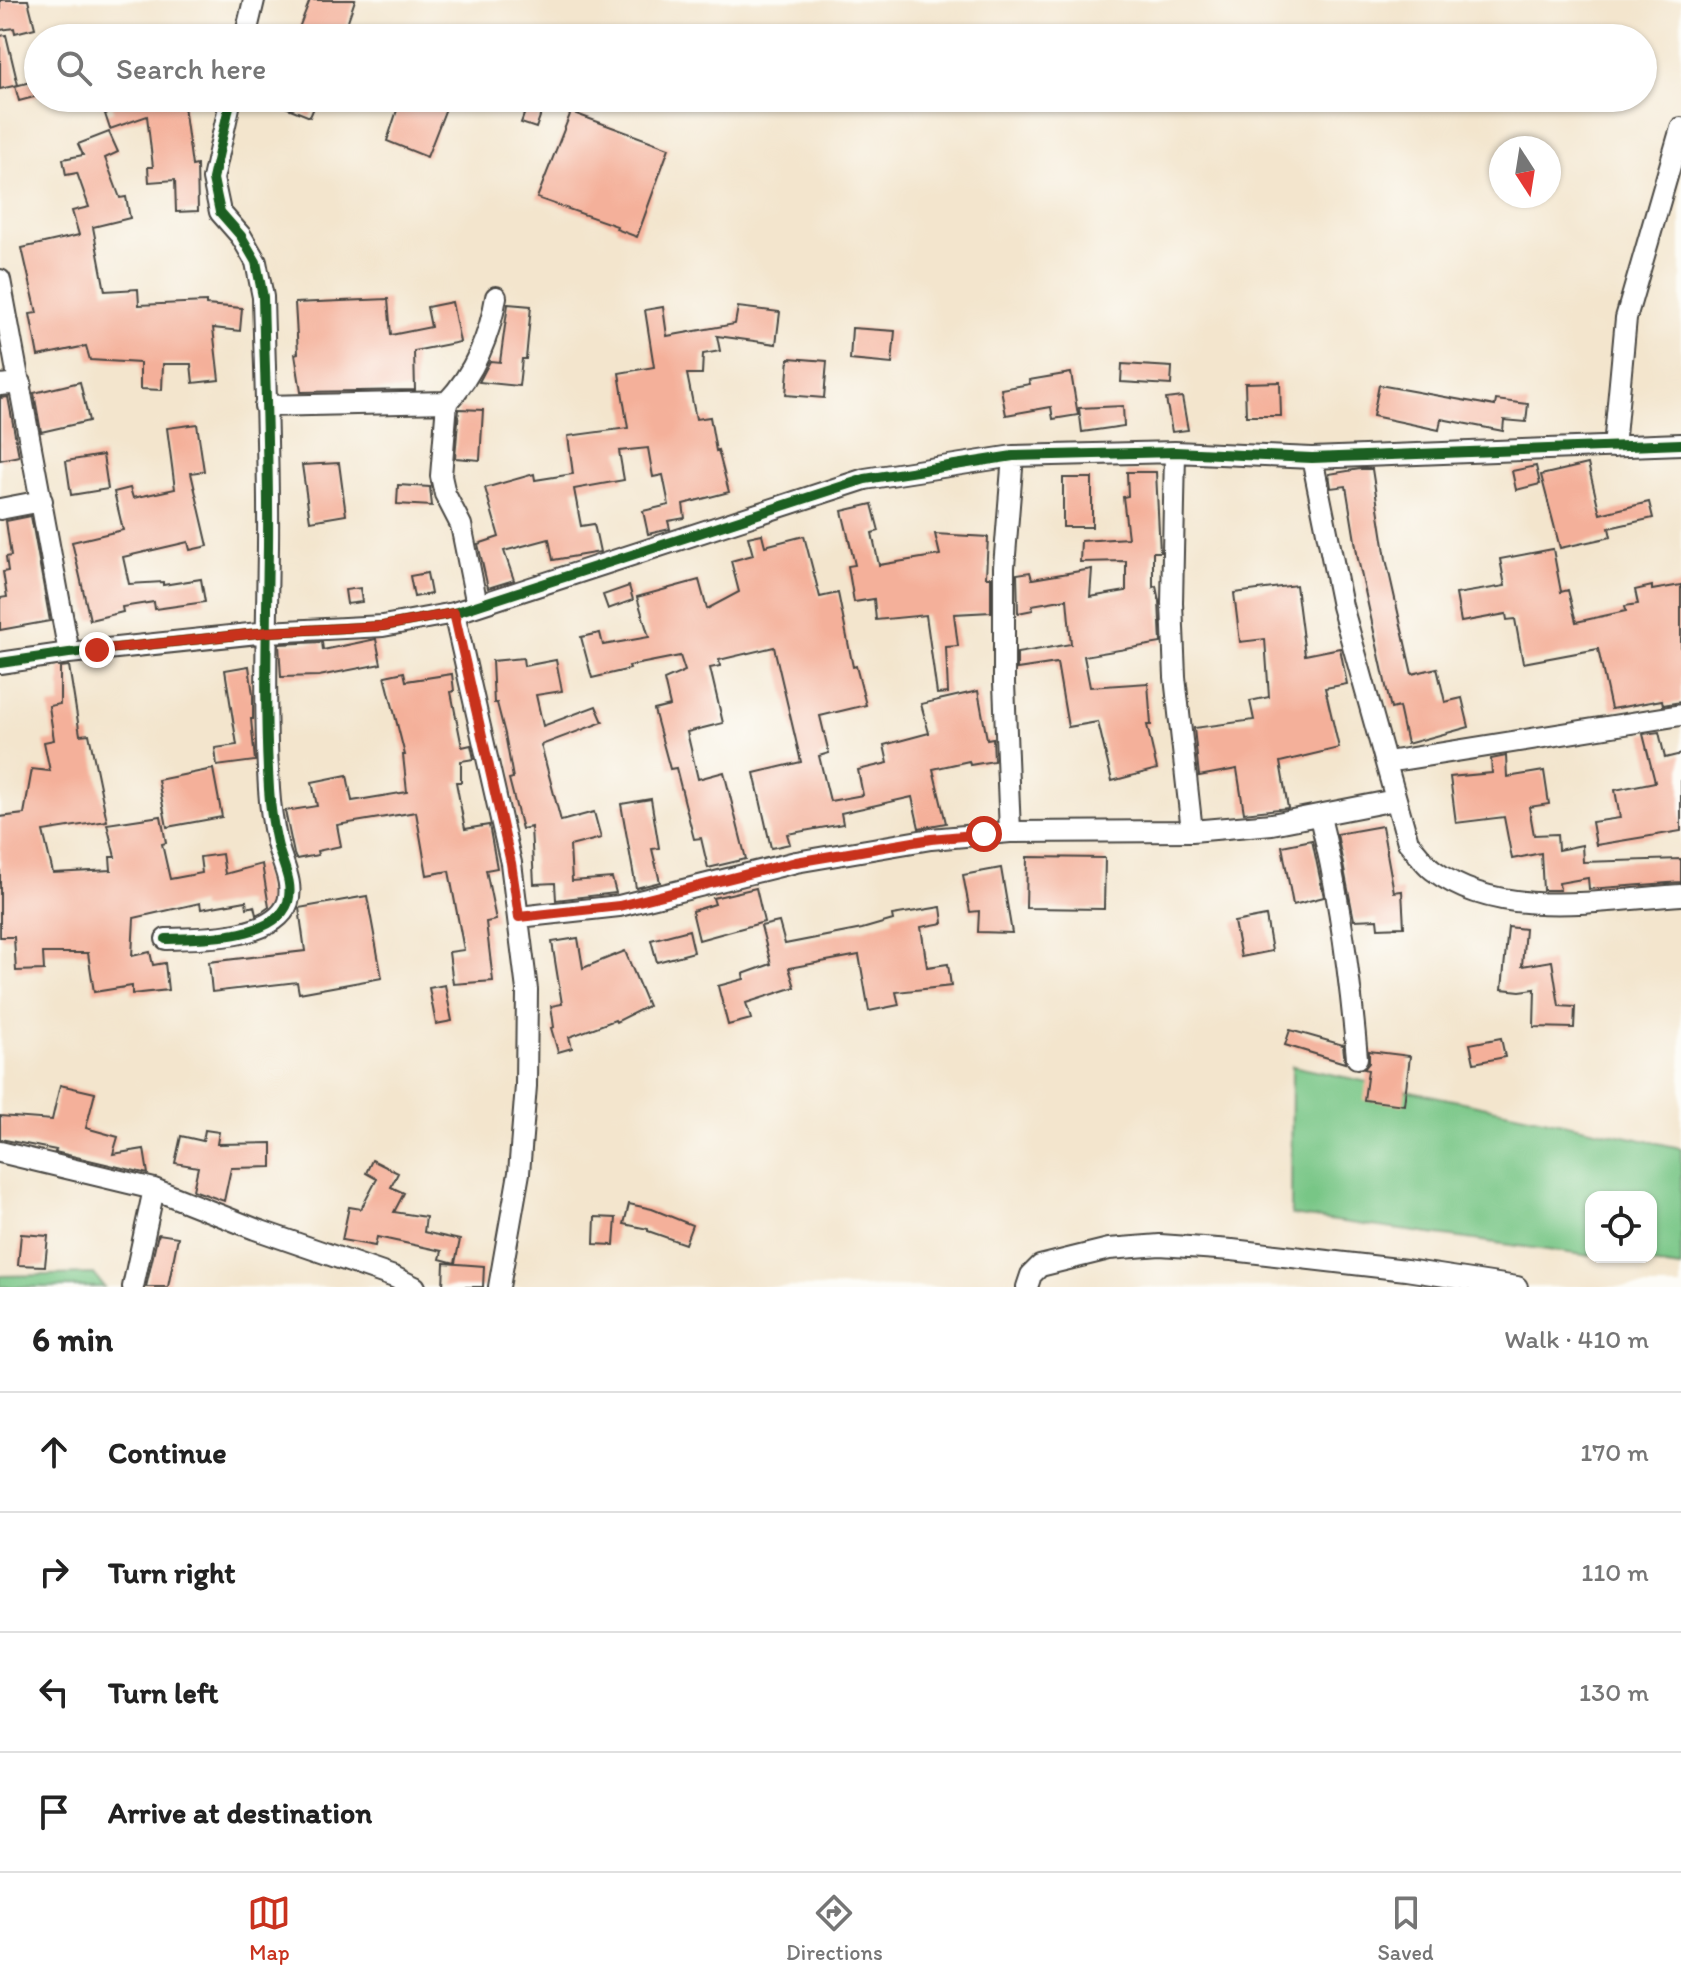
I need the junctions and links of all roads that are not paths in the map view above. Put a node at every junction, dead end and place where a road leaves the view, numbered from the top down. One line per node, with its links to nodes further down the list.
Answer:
1 (254, 0): 2 (street)
2 (248, 24)
3 (228, 112): 9 (street)
4 (1681, 128): 11 (street)
5 (0, 280): 7 (street)
6 (496, 297): 8 (street)
7 (10, 384): 15 (street)
8 (447, 402): 9 (street); 17 (street)
9 (265, 406): 19 (street)
10 (1681, 444): 11 (street)
11 (1614, 447): 14 (street)
12 (1175, 452): 13 (street); 14 (street); 26 (street)
13 (1013, 456): 17 (street); 27 (street)
14 (1312, 458): 23 (street)
15 (42, 501): 16 (street); 20 (street)
16 (0, 509)
17 (477, 605): 18 (street)
18 (454, 613): 19 (street); 29 (street)
19 (268, 632): 20 (street); 30 (street)
20 (69, 653): 21 (street)
21 (0, 663)
22 (1681, 715): 23 (street)
23 (1387, 762): 24 (street)
24 (1395, 800): 25 (street); 28 (street)
25 (1320, 817): 26 (street); 31 (street)
26 (1192, 831): 27 (street)
27 (1010, 832): 29 (street)
28 (1681, 895)
29 (519, 917): 36 (street)
30 (166, 939)
31 (1357, 1058)
32 (0, 1152): 33 (street)
33 (154, 1189): 34 (street); 35 (street)
34 (133, 1287)
35 (415, 1287)
36 (499, 1287)
37 (1027, 1287): 38 (street)
38 (1517, 1287)

